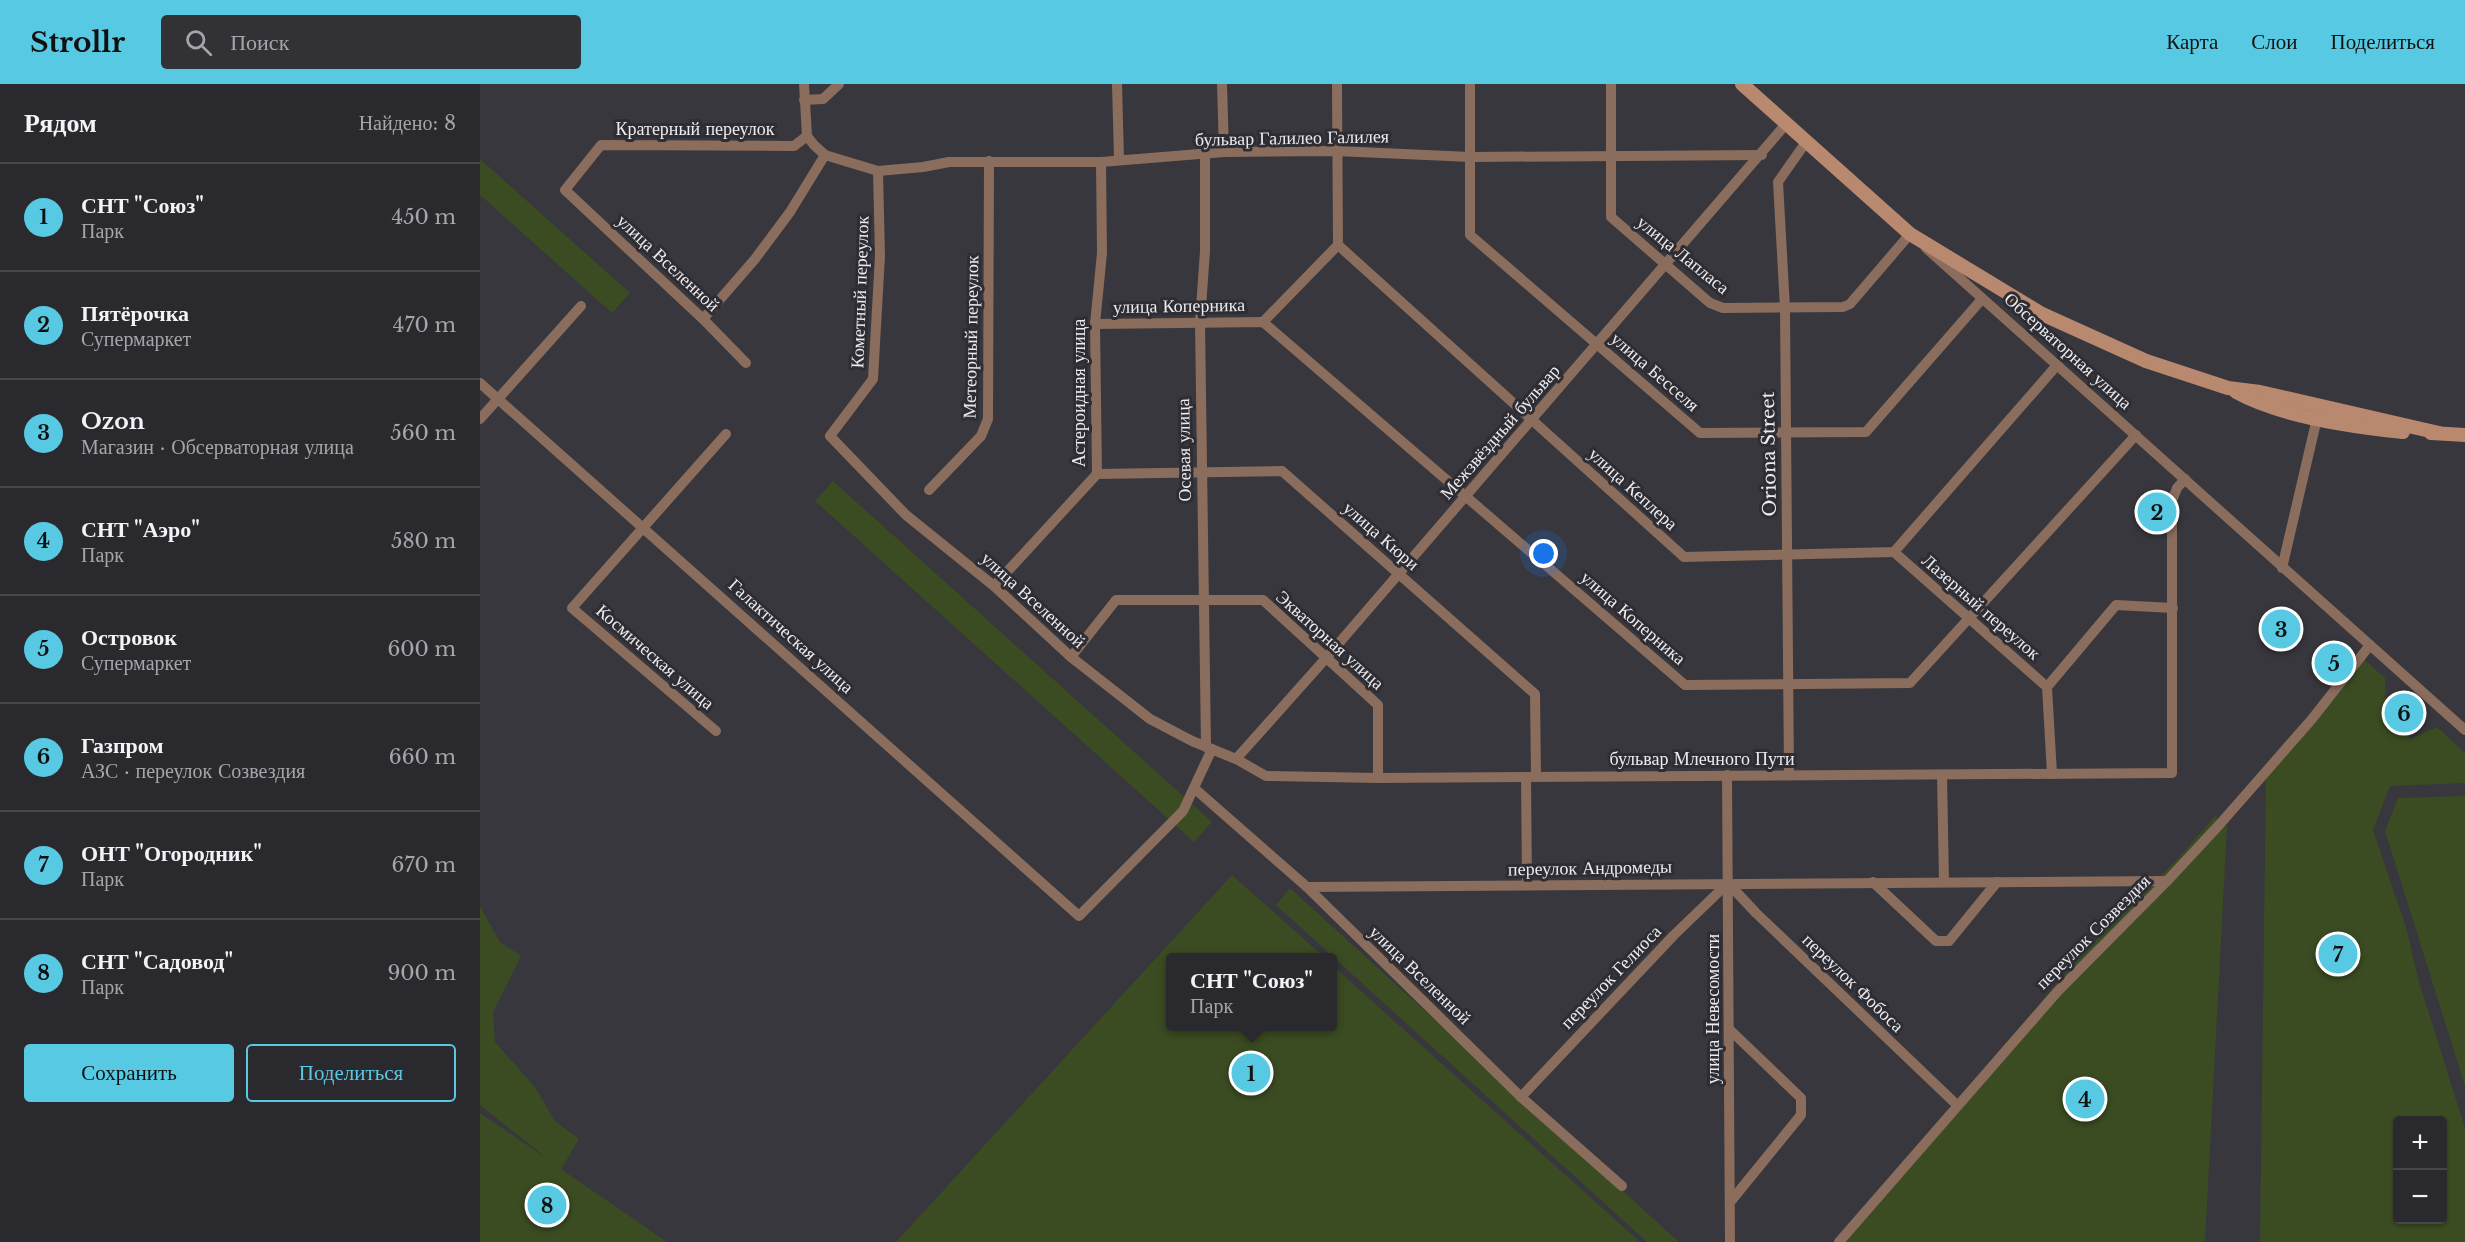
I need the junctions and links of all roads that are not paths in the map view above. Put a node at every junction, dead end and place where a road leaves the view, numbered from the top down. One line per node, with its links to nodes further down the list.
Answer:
1 (804, 84): 9 (street)
2 (839, 84): 9 (street)
3 (1117, 84): 20 (street)
4 (1222, 84): 14 (street)
5 (1337, 84): 13 (street)
6 (1470, 84): 19 (street, улица Бесселя)
7 (1611, 84): 16 (street, улица Лапласа)
8 (1742, 84): 10 (main road, Обсерваторная улица)
9 (804, 100): 11 (street)
10 (1786, 124): 12 (main road, Обсерваторная улица); 18 (street, Межзвёздный бульвар)
11 (807, 136): 17 (street); 24 (street, Кратерный переулок)
12 (1806, 142): 25 (main road, Обсерваторная улица); 30 (street, Oriona Street)
13 (1336, 151): 14 (street, бульвар Галилео Галилея); 19 (street, бульвар Галилео Галилея); 26 (street)
14 (1224, 152): 15 (street, бульвар Галилео Галилея)
15 (1205, 154): 20 (street, бульвар Галилео Галилея); 32 (street, Осевая улица)
16 (1611, 154): 18 (street, бульвар Галилео Галилея); 19 (street, бульвар Галилео Галилея); 27 (street, улица Лапласа)
17 (825, 155): 23 (street, бульвар Галилео Галилея); 31 (street)
18 (1762, 155): 27 (street, Межзвёздный бульвар)
19 (1471, 157): 35 (street, улица Бесселя)
20 (1119, 159): 22 (street, бульвар Галилео Галилея)
21 (989, 161): 22 (street, бульвар Галилео Галилея); 23 (street, бульвар Галилео Галилея); 51 (street, Метеорный переулок)
22 (1101, 162): 34 (street, Астероидная улица)
23 (878, 171): 47 (street, Кометный переулок)
24 (565, 190): 31 (street, улица Вселенной)
25 (1910, 234): 28 (street, Обсерваторная улица); 30 (street, улица Лапласа); 40 (main road)
26 (1338, 245): 33 (street); 42 (street, улица Кеплера)
27 (1666, 266): 30 (street, улица Лапласа); 35 (street, Межзвёздный бульвар)
28 (1982, 299): 37 (street, Обсерваторная улица); 43 (street, улица Бесселя)
29 (581, 306): 39 (street)
30 (1785, 309): 43 (street, Oriona Street)
31 (703, 319): 36 (street, улица Вселенной)
32 (1200, 322): 33 (street, улица Коперника); 34 (street, улица Коперника); 48 (street, Осевая улица)
33 (1263, 322): 52 (street, улица Коперника)
34 (1095, 324): 49 (street, Астероидная улица)
35 (1598, 344): 42 (street, Межзвёздный бульвар); 43 (street, улица Бесселя)
36 (746, 363)
37 (2058, 364): 45 (street, Обсерваторная улица); 54 (street)
38 (480, 382): 39 (street, Галактическая улица)
39 (498, 399): 41 (street); 53 (street, Галактическая улица)
40 (2318, 412): 46 (main road); 56 (street)
41 (480, 419)
42 (1532, 420): 52 (street, Межзвёздный бульвар); 55 (street, улица Кеплера)
43 (1785, 432): 55 (street, Oriona Street)
44 (726, 435): 53 (street)
45 (2136, 435): 50 (street, Обсерваторная улица); 61 (street, улица Коперника)
46 (2465, 435)
47 (830, 436): 58 (street, улица Вселенной)
48 (1201, 472): 49 (street, улица Кюри); 57 (street, улица Кюри); 59 (street, Осевая улица)
49 (1097, 474): 58 (street, Астероидная улица)
50 (2185, 479): 56 (street, Обсерваторная улица); 60 (street)
51 (929, 490)
52 (1466, 496): 57 (street, Межзвёздный бульвар); 65 (street, улица Коперника)
53 (644, 527): 68 (street, Космическая улица); 77 (street, Галактическая улица)
54 (1894, 552): 55 (street, улица Кеплера); 61 (street, Лазерный переулок)
55 (1787, 554): 65 (street, Oriona Street)
56 (2282, 568): 62 (street, Обсерваторная улица)
57 (1399, 573): 64 (street, Межзвёздный бульвар); 75 (street, улица Кюри)
58 (994, 586): 63 (street, улица Вселенной)
59 (1203, 600): 63 (street, Экваторная улица); 64 (street, Экваторная улица); 69 (street, Осевая улица)
60 (2173, 608): 66 (street); 71 (street, бульвар Млечного Пути)
61 (1969, 618): 65 (street, улица Коперника); 66 (street, Лазерный переулок)
62 (2370, 645): 67 (street, Обсерваторная улица); 78 (street, переулок Созвездия)
63 (1071, 657): 69 (street, улица Вселенной)
64 (1327, 657): 70 (street, Межзвёздный бульвар); 76 (street, Экваторная улица)
65 (1788, 684): 73 (street, Oriona Street)
66 (2047, 687): 71 (street)
67 (2465, 730)
68 (716, 731)
69 (1209, 748): 70 (street, улица Вселенной); 77 (street)
70 (1236, 759): 76 (street, бульвар Млечного Пути)
71 (2052, 774): 74 (street, бульвар Млечного Пути)
72 (1727, 775): 73 (street, бульвар Млечного Пути); 75 (street, бульвар Млечного Пути); 82 (street, улица Невесомости)
73 (1789, 775): 74 (street, бульвар Млечного Пути)
74 (1942, 775): 80 (street)
75 (1531, 777): 76 (street, бульвар Млечного Пути); 83 (street, улица Кюри)
76 (1378, 778)
77 (1194, 788): 84 (street, улица Вселенной)
78 (2167, 881): 81 (street, переулок Андромеды); 87 (street, переулок Созвездия)
79 (1873, 882): 80 (street, переулок Андромеды); 81 (street); 82 (street, переулок Андромеды)
80 (1944, 882): 81 (street, переулок Андромеды)
81 (1997, 882)
82 (1728, 883): 83 (street, переулок Андромеды); 85 (street, улица Невесомости); 86 (street, переулок Гелиоса); 87 (street, переулок Фобоса)
83 (1527, 885): 84 (street, переулок Андромеды)
84 (1306, 887): 86 (street, улица Вселенной)
85 (1730, 1029): 89 (street, улица Невесомости); 89 (street)
86 (1521, 1097): 88 (street, улица Вселенной)
87 (1958, 1105): 91 (street, переулок Созвездия)
88 (1622, 1186)
89 (1731, 1201): 90 (street, улица Невесомости)
90 (1730, 1242)
91 (1839, 1242)

